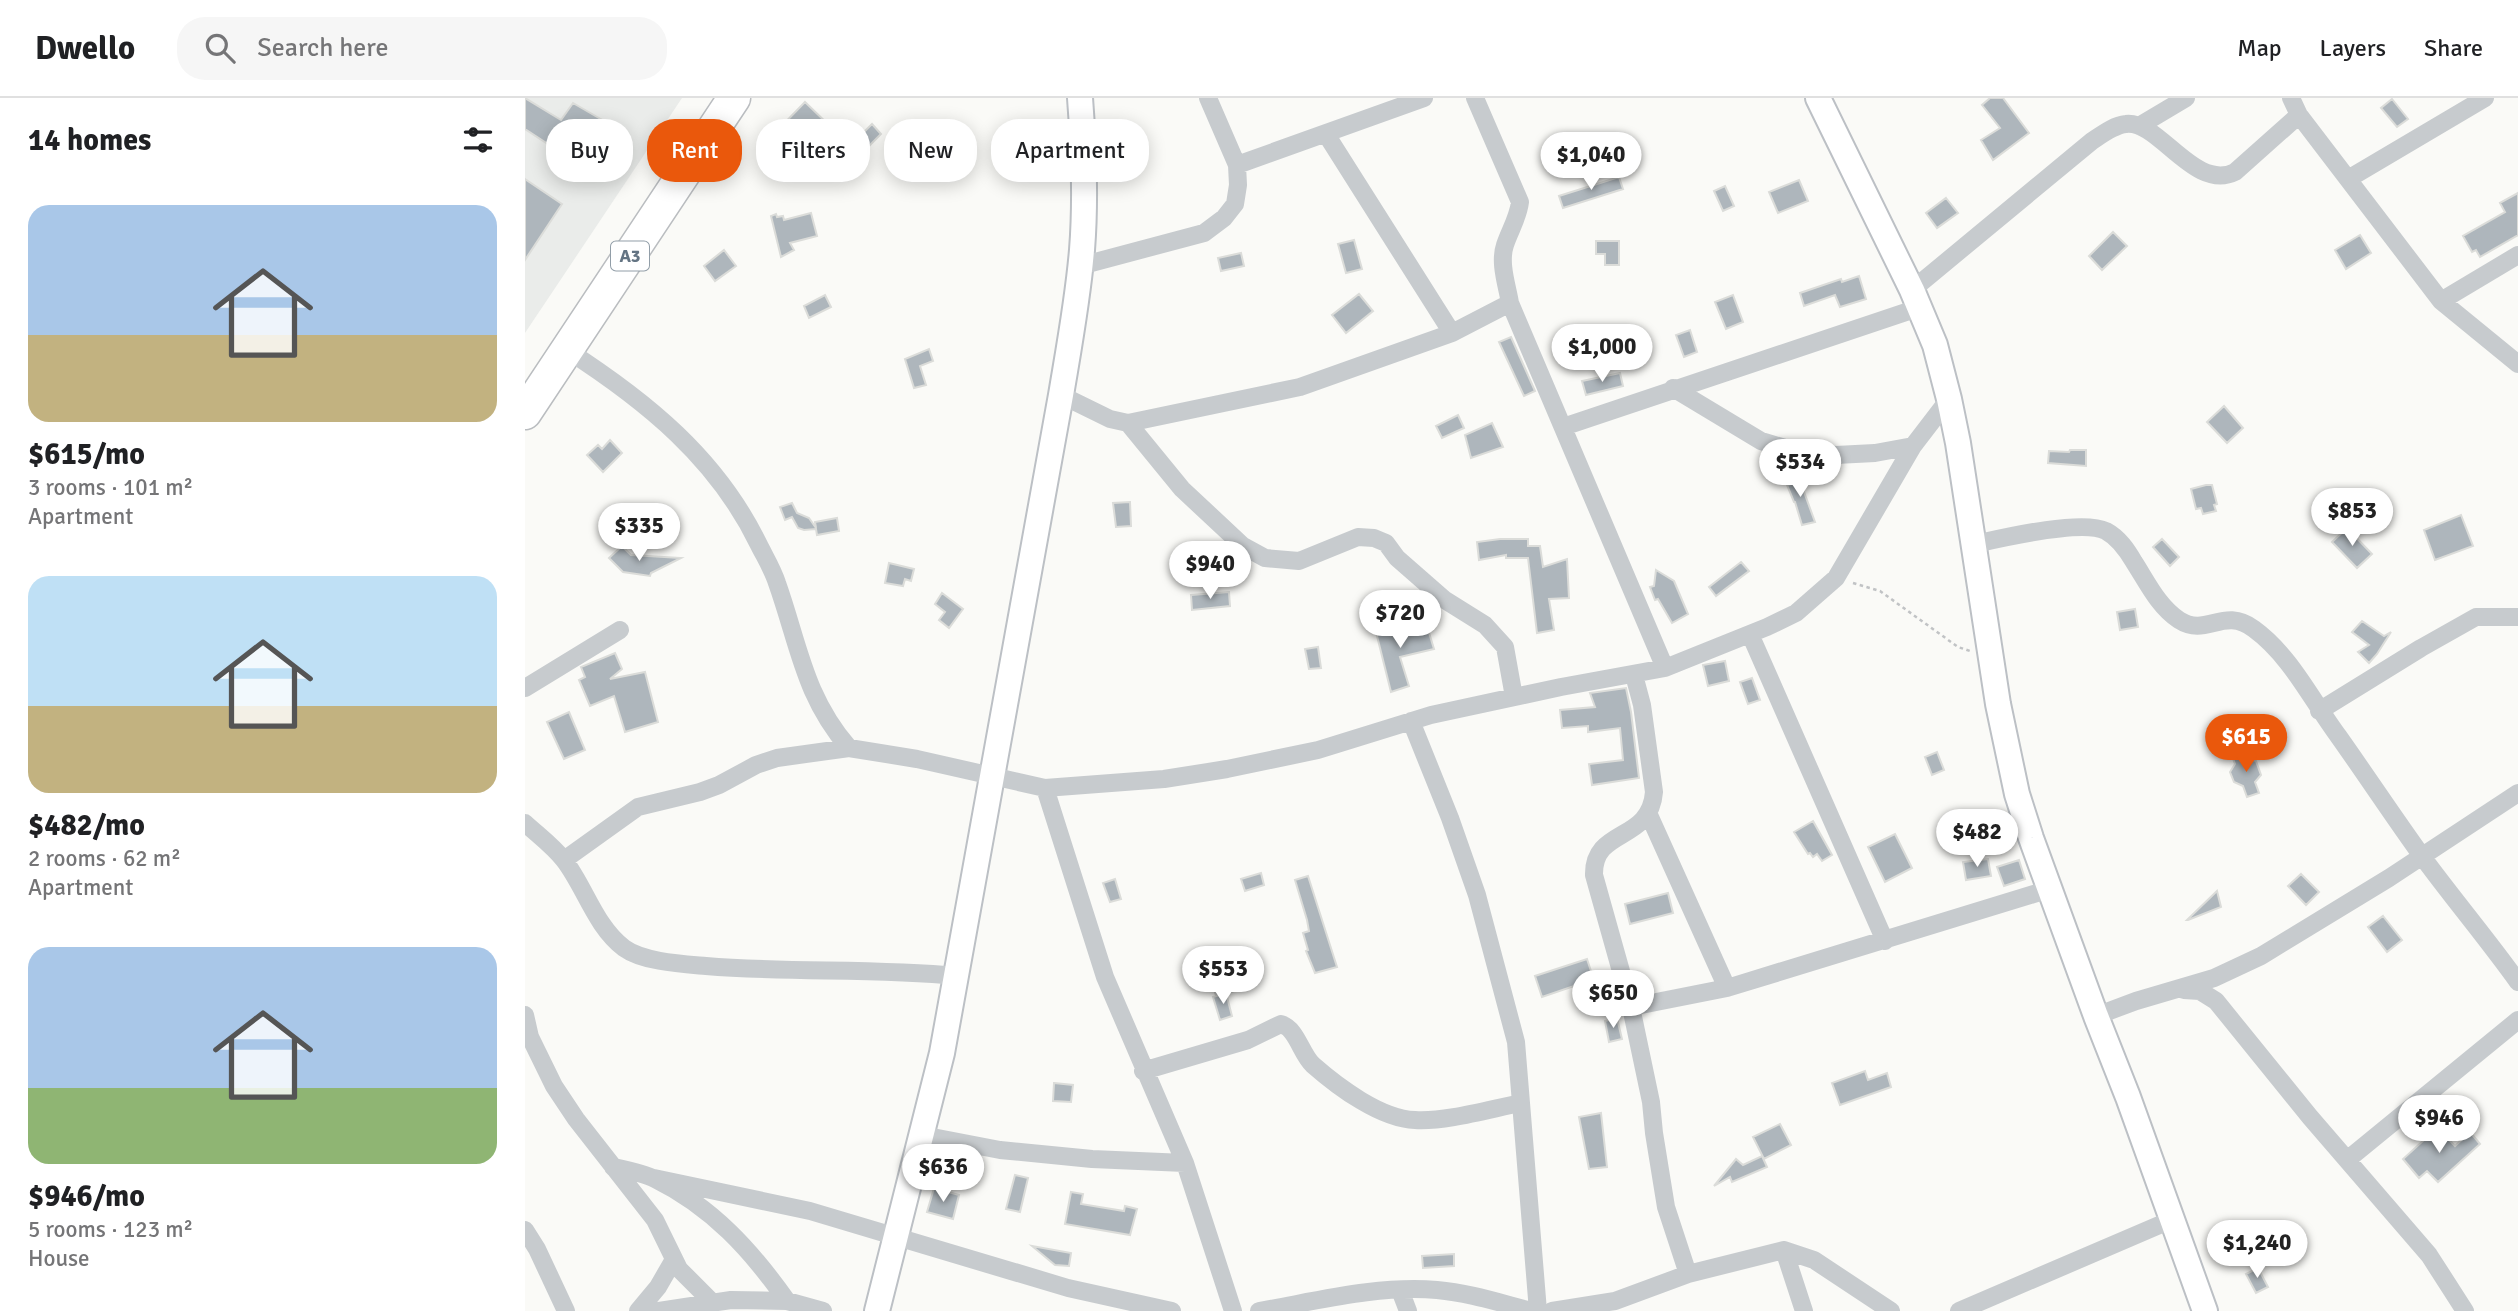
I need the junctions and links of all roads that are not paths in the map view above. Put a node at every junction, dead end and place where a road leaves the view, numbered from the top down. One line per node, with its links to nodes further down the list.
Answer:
1 (734, 98): 21 (highway, A3)
2 (1080, 98): 16 (street)
3 (1207, 98): 13 (street)
4 (1424, 98): 12 (street)
5 (1475, 98): 19 (street)
6 (1818, 98): 17 (street)
7 (2186, 98): 11 (street)
8 (2291, 98): 10 (street)
9 (2485, 98): 14 (street)
10 (2299, 115): 11 (street); 14 (street)
11 (2139, 126): 17 (street)
12 (1326, 134): 13 (street); 20 (street)
13 (1237, 165): 16 (street)
14 (2348, 178): 18 (street)
15 (2518, 255): 18 (street)
16 (1080, 265): 24 (street)
17 (1915, 299): 23 (street); 25 (street)
18 (2441, 301): 22 (street)
19 (1510, 303): 20 (street); 28 (street)
20 (1452, 333): 27 (street)
21 (567, 350): 26 (highway, A3); 40 (street)
22 (2518, 364)
23 (1673, 388): 28 (street); 29 (street)
24 (1061, 395): 27 (street); 41 (street)
25 (1949, 399): 29 (street); 30 (street)
26 (525, 413)
27 (1128, 423): 37 (street)
28 (1563, 427): 34 (street)
29 (1913, 446): 33 (street)
30 (1975, 544): 38 (street); 48 (street)
31 (2518, 617): 38 (street)
32 (620, 630): 36 (street)
33 (1750, 634): 34 (street); 49 (street)
34 (1665, 668): 35 (street)
35 (1634, 675): 37 (street); 44 (street)
36 (525, 688)
37 (1514, 697): 39 (street)
38 (2319, 711): 46 (street)
39 (1411, 721): 42 (street); 59 (street)
40 (849, 748): 41 (street); 47 (street)
41 (992, 776): 42 (street); 50 (street)
42 (1045, 788): 58 (street)
43 (2518, 793): 46 (street)
44 (1649, 815): 52 (street); 54 (street)
45 (525, 823): 47 (street)
46 (2423, 857): 51 (street); 53 (street)
47 (564, 860): 50 (street)
48 (2050, 889): 49 (street); 56 (street)
49 (1885, 941): 52 (street)
50 (957, 976): 60 (street)
51 (2518, 982)
52 (1727, 988): 54 (street)
53 (2181, 989): 56 (street); 61 (street)
54 (1631, 1007): 70 (street)
55 (525, 1015): 63 (street)
56 (2096, 1016): 65 (street)
57 (2518, 1020): 61 (street)
58 (1143, 1071): 59 (street); 62 (street)
59 (1521, 1103): 85 (street)
60 (922, 1135): 62 (street); 67 (street)
61 (2347, 1160): 91 (street)
62 (1185, 1163): 82 (street)
63 (613, 1167): 64 (street); 69 (street)
64 (654, 1178): 67 (street); 73 (street)
65 (2171, 1220): 89 (street); 90 (street)
66 (525, 1230): 76 (street)
67 (895, 1237): 75 (street); 80 (street)
68 (1784, 1250): 70 (street); 87 (street); 88 (street)
69 (673, 1261): 72 (street); 77 (street)
70 (1688, 1274): 74 (street)
71 (1401, 1290): 83 (street); 84 (street); 85 (street)
72 (711, 1301): 73 (street); 78 (street)
73 (787, 1301): 79 (street)
74 (1617, 1306): 86 (street)
75 (1153, 1308): 81 (street)
76 (566, 1311)
77 (638, 1311)
78 (659, 1311)
79 (823, 1311)
80 (877, 1311)
81 (1172, 1311)
82 (1233, 1311)
83 (1259, 1311)
84 (1408, 1311)
85 (1535, 1311)
86 (1552, 1311)
87 (1804, 1311)
88 (1891, 1311)
89 (1959, 1311)
90 (2205, 1311)
91 (2465, 1311)

